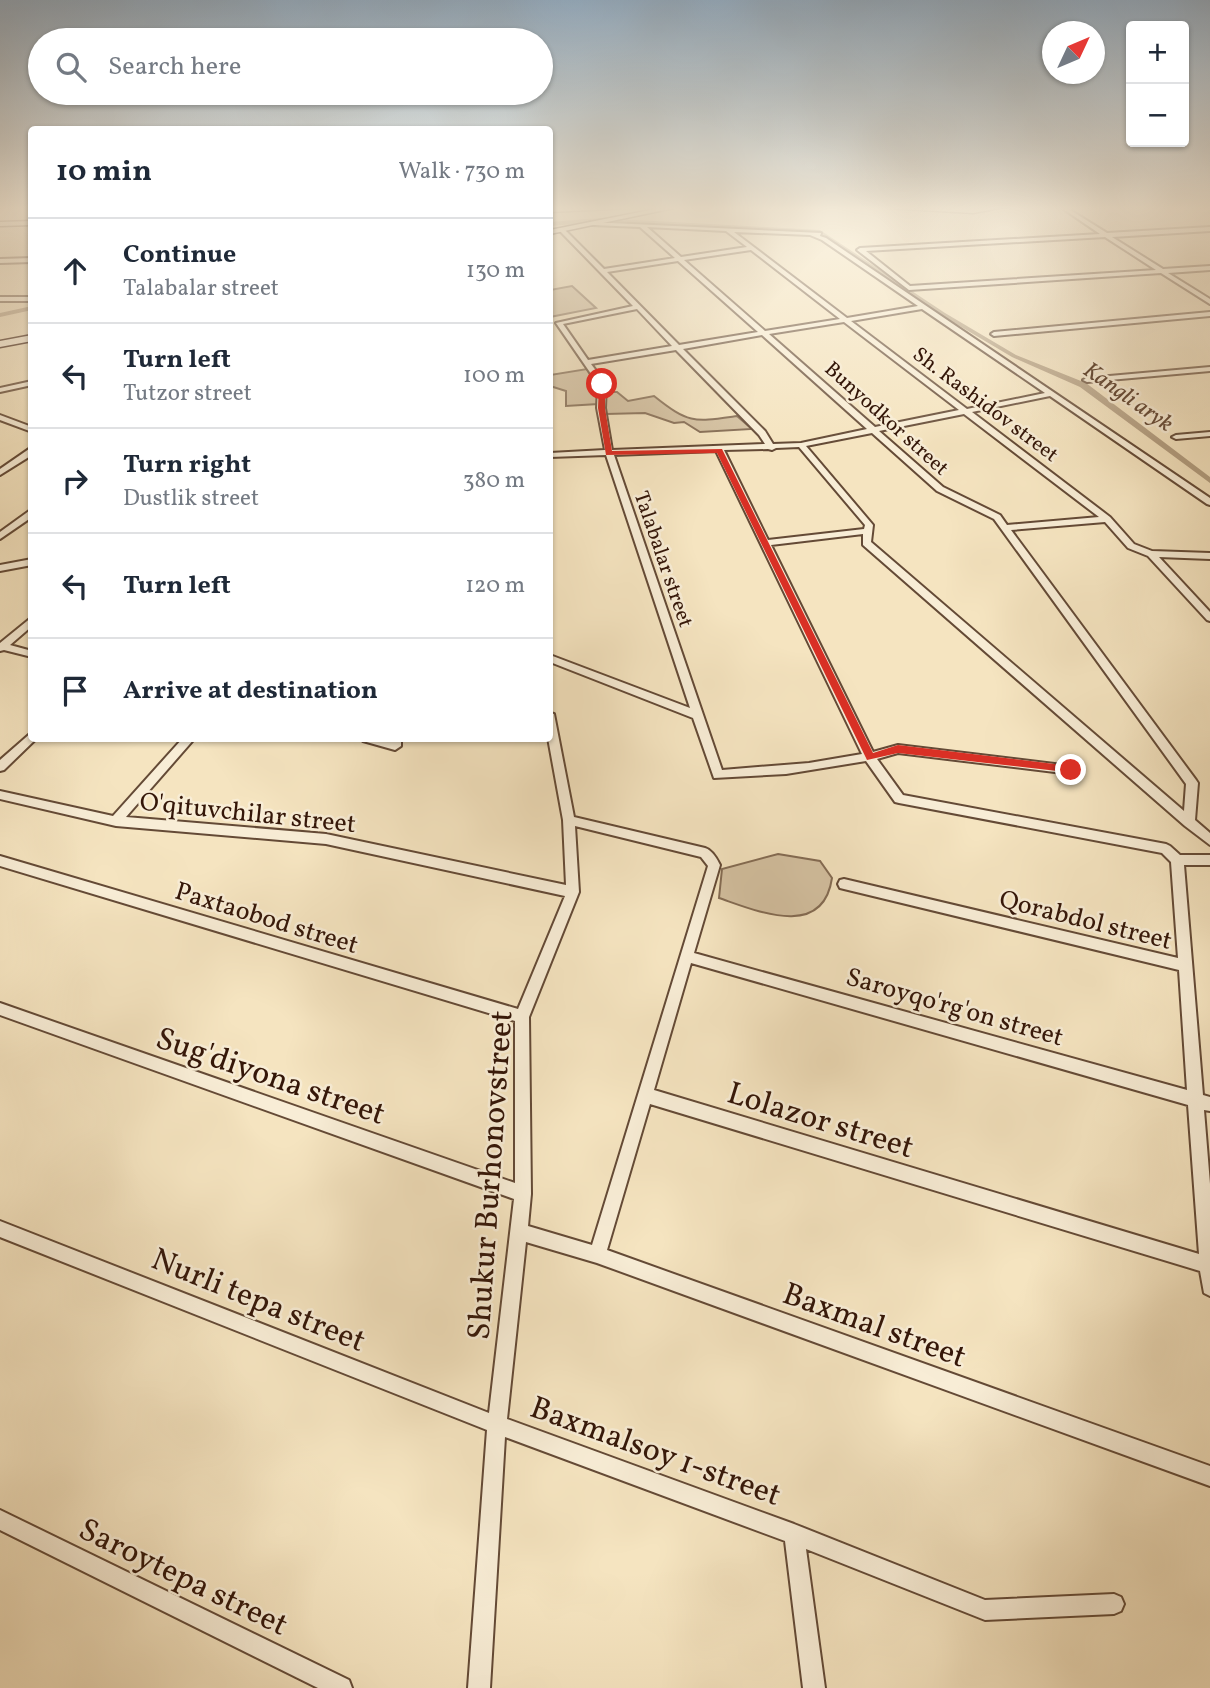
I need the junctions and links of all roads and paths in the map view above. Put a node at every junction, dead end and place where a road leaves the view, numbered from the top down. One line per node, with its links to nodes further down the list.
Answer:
1 (618, 287): 11 (street)
2 (712, 287): 15 (street, Bunyodkor street)
3 (803, 287): 14 (street, Sh. Rashidov street)
4 (893, 287): 12 (street)
5 (907, 287): 6 (street)
6 (927, 287)
7 (1186, 287): 10 (street)
8 (0, 299): 9 (street)
9 (28, 299)
10 (1210, 302)
11 (639, 307): 19 (street); 20 (street, Talabalar street)
12 (922, 307): 14 (street); 25 (street)
13 (1210, 314): 16 (street)
14 (845, 319): 15 (street); 26 (street, Sh. Rashidov street)
15 (764, 333): 19 (street); 29 (street, Bunyodkor street)
16 (994, 334)
17 (28, 339): 18 (main road)
18 (0, 344)
19 (679, 348): 20 (street); 33 (street)
20 (588, 362): 35 (street, Talabalar street)
21 (1210, 369): 22 (street)
22 (1087, 380)
23 (28, 384): 24 (street)
24 (0, 390)
25 (1049, 394): 26 (street); 39 (street)
26 (966, 411): 29 (street); 41 (street, Sh. Rashidov street)
27 (0, 416): 28 (street)
28 (28, 428)
29 (875, 430): 32 (street); 42 (street, Bunyodkor street)
30 (1210, 434): 31 (street)
31 (1176, 437)
32 (801, 445): 33 (street); 43 (street)
33 (772, 448): 34 (street)
34 (720, 450): 35 (street); 45 (street)
35 (609, 453): 37 (street); 55 (street, Talabalar street)
36 (28, 454): 38 (street)
37 (553, 455)
38 (0, 473)
39 (1210, 502)
40 (28, 516): 44 (street)
41 (1107, 519): 42 (street); 46 (street, Sh. Rashidov street)
42 (1005, 528): 67 (street, Bunyodkor street)
43 (868, 531): 45 (street); 67 (street)
44 (0, 537)
45 (765, 543): 61 (street)
46 (1151, 554): 47 (street); 50 (street, Sh. Rashidov street)
47 (1210, 556)
48 (28, 563): 49 (street)
49 (0, 568)
50 (1210, 618)
51 (28, 623): 52 (street)
52 (1, 647): 53 (street)
53 (28, 653)
54 (553, 659): 55 (street)
55 (699, 716): 61 (street, Talabalar street)
56 (553, 734): 65 (street, Shukur Burhonovstreet)
57 (28, 740): 62 (street)
58 (186, 742): 66 (street)
59 (380, 742): 60 (street)
60 (395, 742)
61 (870, 758): 63 (street); 69 (street)
62 (0, 766)
63 (1071, 770)
64 (0, 795): 66 (street, O'qituvchilar street)
65 (569, 820): 73 (street, Shukur Burhonovstreet); 74 (street)
66 (116, 821): 73 (street, O'qituvchilar street)
67 (1189, 822): 68 (street)
68 (1210, 840)
69 (1177, 860): 70 (street); 75 (street, Qorabdol street)
70 (1210, 860)
71 (0, 861): 77 (street, Paxtaobod street)
72 (844, 884): 75 (street, Qorabdol street)
73 (573, 892): 77 (street, Shukur Burhonovstreet)
74 (686, 956): 78 (street); 79 (street, Saroyqo'rg'on street)
75 (1183, 965): 79 (street)
76 (0, 1009): 80 (street, Sug'diyona street)
77 (522, 1017): 80 (street, Shukur Burhonovstreet)
78 (645, 1095): 83 (street); 84 (street, Lolazor street)
79 (1203, 1102): 84 (street)
80 (523, 1194): 82 (street, Shukur Burhonovstreet)
81 (0, 1229): 86 (street, Nurli tepa street)
82 (519, 1232): 83 (street, Baxmal street); 86 (street, Shukur Burhonovstreet)
83 (597, 1255): 87 (street, Baxmal street)
84 (1209, 1266): 85 (street)
85 (1210, 1287)
86 (497, 1425): 89 (street, Baxmalsoy 1-street); 92 (street, Shukur Burhonovstreet)
87 (1210, 1476)
88 (0, 1520): 91 (street, Saroytepa street)
89 (794, 1534): 90 (street, Baxmalsoy 1-street); 93 (street, Baxmalsoy 1-street)
90 (1114, 1604)
91 (341, 1688)
92 (479, 1688)
93 (814, 1688)

